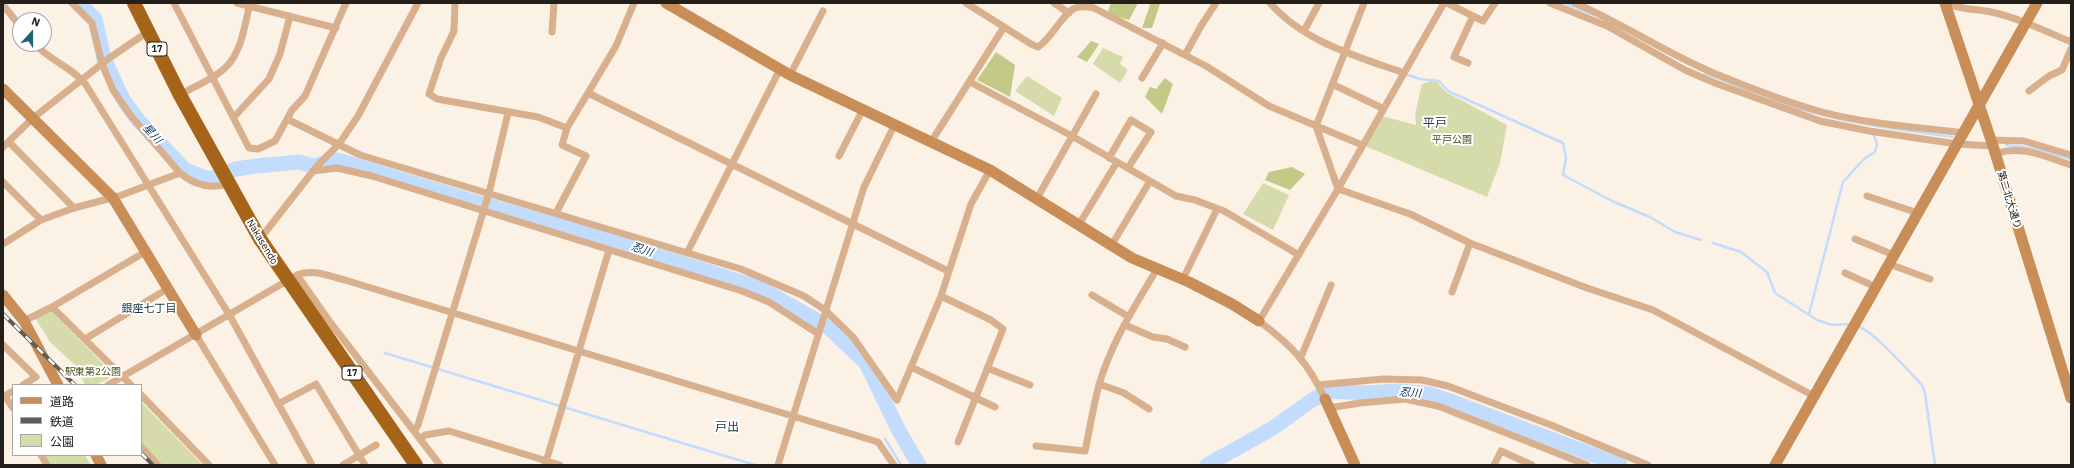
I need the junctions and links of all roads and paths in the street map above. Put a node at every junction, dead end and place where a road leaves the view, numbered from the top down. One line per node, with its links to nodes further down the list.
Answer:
1 (72, 3): 44 (street)
2 (134, 3): 35 (highway, Nakasendo / 17)
3 (174, 3): 49 (street)
4 (238, 3): 23 (street)
5 (346, 3): 34 (street)
6 (418, 3): 74 (street)
7 (455, 3): 63 (street)
8 (554, 3): 37 (street)
9 (634, 3): 57 (street)
10 (666, 3): 46 (street)
11 (1054, 3): 28 (street)
12 (1216, 3): 43 (street)
13 (1270, 3): 36 (street)
14 (1319, 3): 36 (street)
15 (1364, 3): 42 (street)
16 (1444, 3): 47 (street)
17 (1447, 3): 31 (street)
18 (1495, 3): 31 (street)
19 (1550, 3): 51 (street)
20 (1575, 3): 51 (street)
21 (1946, 3): 26 (street); 60 (street, 第二北大通り)
22 (2037, 3): 32 (street)
23 (250, 4): 30 (street); 49 (street)
24 (971, 4): 33 (street)
25 (3, 5): 29 (street)
26 (1962, 6): 32 (street)
27 (823, 11): 48 (street)
28 (1069, 13): 33 (street); 39 (street)
29 (12, 16)
30 (290, 16): 34 (street); 64 (street)
31 (1473, 16): 45 (street)
32 (2026, 22): 38 (street); 60 (street)
33 (1004, 27): 53 (street)
34 (336, 28): 66 (street)
35 (149, 31): 44 (street); 59 (highway, Nakasendo / 17)
36 (1304, 31): 42 (street)
37 (552, 32)
38 (2071, 42)
39 (1163, 43): 43 (street); 50 (street)
40 (2071, 49): 56 (street)
41 (43, 52): 52 (street)
42 (1344, 52): 47 (street); 54 (street)
43 (1185, 55): 68 (street)
44 (105, 62): 52 (street); 88 (street)
45 (1468, 63)
46 (780, 69): 48 (street); 83 (street)
47 (1404, 72): 61 (street)
48 (790, 75): 62 (street)
49 (213, 77): 59 (street); 64 (street)
50 (1142, 78)
51 (1717, 79): 70 (street); 75 (street)
52 (83, 80): 65 (street); 91 (street)
53 (970, 82): 71 (street); 73 (street)
54 (1332, 84): 61 (street); 68 (street)
55 (3, 90): 65 (street)
56 (2029, 91)
57 (588, 93): 69 (street); 83 (street)
58 (1096, 94): 71 (street)
59 (180, 95): 92 (highway, Nakasendo / 17)
60 (1979, 105): 70 (street); 78 (street, 第二北大通り)
61 (1382, 108): 76 (street)
62 (862, 111): 67 (street); 80 (street)
63 (508, 113): 69 (street); 94 (street)
64 (234, 117): 66 (street)
65 (33, 118): 72 (street); 96 (street)
66 (287, 119): 74 (street)
67 (894, 126): 73 (street); 104 (street)
68 (1316, 126): 76 (street); 93 (street)
69 (567, 128): 101 (street)
70 (1963, 133): 75 (street)
71 (1072, 136): 81 (street); 97 (street)
72 (9, 142): 77 (street); 98 (street)
73 (931, 142): 87 (street)
74 (338, 144): 86 (street); 94 (street)
75 (1957, 144): 78 (street); 102 (street)
76 (1362, 145): 93 (street)
77 (3, 147)
78 (1993, 147): 79 (street); 84 (street); 158 (street, 第二北大通り)
79 (2071, 155)
80 (839, 156)
81 (1109, 158): 82 (street); 85 (street)
82 (1118, 162): 85 (street); 105 (street)
83 (731, 164): 104 (street); 113 (street)
84 (2071, 165)
85 (1128, 168): 89 (street)
86 (315, 169): 100 (street); 107 (street)
87 (990, 170): 97 (street); 117 (street)
88 (180, 173): 91 (street); 92 (street)
89 (1150, 181): 99 (street); 110 (street)
90 (3, 182): 103 (street)
91 (147, 185): 96 (street); 132 (street)
92 (230, 186): 107 (highway, Nakasendo / 17)
93 (1338, 188): 108 (street); 114 (street)
94 (488, 195): 100 (street); 101 (street)
95 (1867, 196): 102 (street)
96 (114, 198): 98 (street); 112 (street)
97 (1036, 200): 105 (street)
98 (74, 208): 103 (street)
99 (1218, 209): 114 (street); 120 (street)
100 (483, 212): 111 (street); 131 (street)
101 (556, 213): 113 (street)
102 (1918, 213): 115 (street)
103 (41, 220): 109 (street)
104 (852, 223): 117 (street); 130 (street)
105 (1078, 226): 110 (street)
106 (1855, 238): 115 (street)
107 (260, 239): 119 (highway, Nakasendo / 17)
108 (1470, 243): 125 (street); 154 (street)
109 (3, 244)
110 (1111, 246): 116 (street)
111 (609, 250): 137 (street); 142 (street)
112 (145, 252): 124 (street); 129 (street)
113 (687, 253): 130 (street)
114 (1299, 255): 135 (street)
115 (1892, 260): 121 (street); 123 (street)
116 (1157, 270): 120 (street); 133 (street)
117 (948, 271): 128 (street)
118 (1845, 273): 123 (street)
119 (293, 279): 131 (street); 132 (street); 165 (street); 183 (highway, Nakasendo / 17)
120 (1183, 279): 135 (street)
121 (1930, 279)
122 (1331, 285): 143 (street)
123 (1876, 287): 154 (street)
124 (167, 289): 138 (street); 139 (street)
125 (1452, 292)
126 (3, 295): 134 (street)
127 (1092, 295): 133 (street)
128 (941, 296): 144 (street); 145 (street)
129 (52, 307): 134 (street); 139 (street)
130 (824, 312): 137 (street); 144 (street)
131 (452, 313): 142 (street); 165 (street)
132 (230, 316): 138 (street); 159 (street)
133 (1129, 317): 136 (street)
134 (24, 321): 148 (street)
135 (1259, 321): 143 (street)
136 (1125, 324): 141 (street); 151 (street)
137 (818, 331): 164 (street)
138 (196, 335): 146 (street); 179 (street)
139 (84, 340): 146 (street)
140 (3, 345): 147 (street)
141 (1185, 347)
142 (579, 351): 164 (street); 174 (street)
143 (1301, 357): 153 (street)
144 (911, 366): 157 (street)
145 (986, 368): 152 (street); 157 (street)
146 (124, 378): 149 (street); 150 (street)
147 (25, 384)
148 (57, 384)
149 (110, 384)
150 (130, 384)
151 (1099, 384): 163 (street); 169 (street)
152 (1030, 385)
153 (1319, 387): 160 (street); 192 (street)
154 (1814, 396): 193 (street)
155 (4, 397): 161 (street)
156 (142, 397): 178 (street)
157 (976, 397): 162 (street); 167 (street)
158 (2071, 398)
159 (278, 404): 173 (street); 180 (street)
160 (1327, 404): 188 (street); 191 (street)
161 (12, 407)
162 (995, 407)
163 (1149, 409)
164 (792, 417): 186 (street); 187 (street)
165 (414, 431): 166 (street)
166 (420, 439): 174 (street); 184 (street)
167 (958, 442)
168 (376, 445): 173 (street)
169 (1036, 446)
170 (142, 448): 177 (street)
171 (42, 456): 175 (street)
172 (96, 456): 176 (street)
173 (359, 456): 181 (street); 182 (street)
174 (546, 463): 185 (street)
175 (47, 465)
176 (101, 465)
177 (158, 465)
178 (209, 465)
179 (276, 465)
180 (312, 465)
181 (344, 465)
182 (365, 465)
183 (416, 465)
184 (440, 465)
185 (560, 465)
186 (778, 465)
187 (894, 465)
188 (1356, 465)
189 (1494, 465): 190 (street)
190 (1532, 465)
191 (1587, 465)
192 (1648, 465)
193 (1775, 465)

